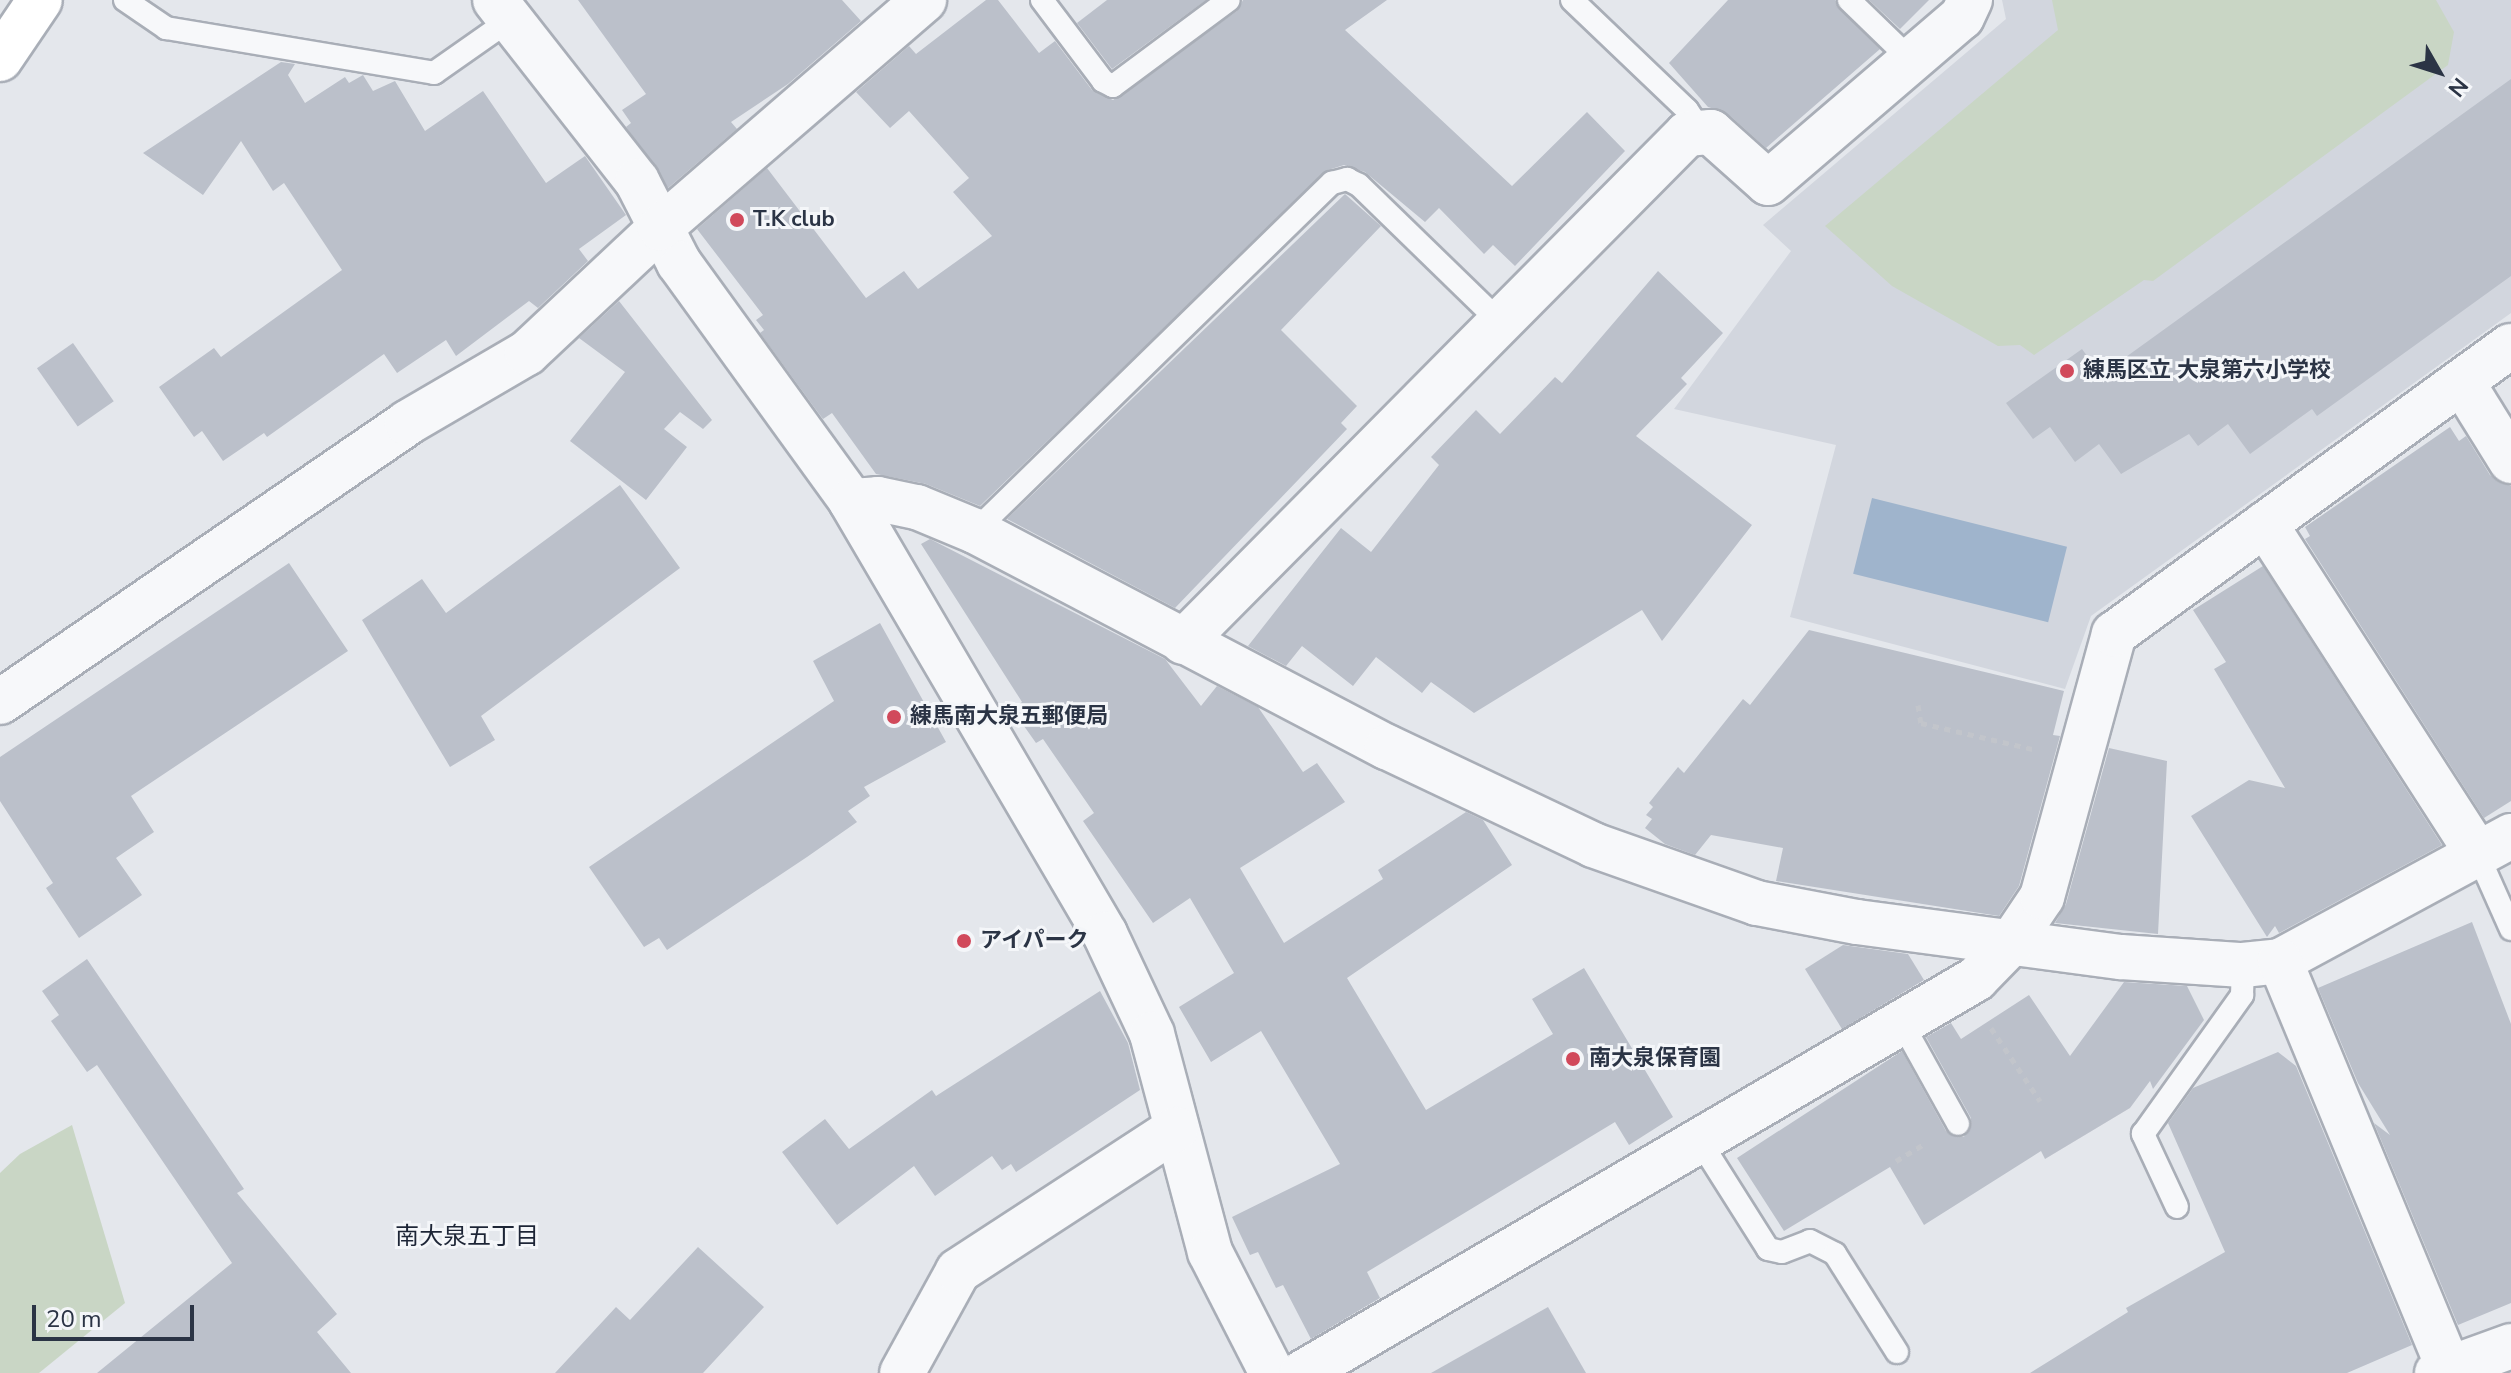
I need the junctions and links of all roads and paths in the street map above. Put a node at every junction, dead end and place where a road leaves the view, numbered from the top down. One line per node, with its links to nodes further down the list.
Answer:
1 (40, 0): 10 (main road)
2 (125, 0): 9 (lane)
3 (1042, 0): 4 (lane)
4 (1229, 0)
5 (1572, 0): 12 (lane)
6 (1849, 0): 11 (lane)
7 (1970, 0): 11 (street)
8 (901, 7): 13 (street)
9 (503, 10): 13 (street)
10 (0, 59)
11 (1911, 60): 12 (street)
12 (1700, 129): 14 (street)
13 (660, 228): 18 (street); 22 (street)
14 (1500, 322): 20 (lane); 21 (street)
15 (2511, 346): 16 (street)
16 (2462, 382): 17 (street); 19 (street)
17 (2511, 461)
18 (851, 501): 20 (street); 33 (street)
19 (2265, 524): 24 (street); 25 (street)
20 (975, 531): 21 (street)
21 (1183, 642): 27 (street)
22 (0, 702)
23 (1918, 705): 24 (path)
24 (2080, 760): 27 (street)
25 (2494, 846): 26 (lane); 28 (street)
26 (2511, 929)
27 (2011, 943): 28 (street); 29 (street)
28 (2262, 963): 35 (lane); 38 (street)
29 (1963, 987): 30 (street); 31 (path)
30 (1903, 1025): 32 (lane); 34 (street)
31 (2040, 1101)
32 (1958, 1124)
33 (1176, 1129): 39 (street); 40 (street)
34 (1701, 1143): 37 (lane); 41 (street)
35 (2177, 1207)
36 (2511, 1346): 38 (street)
37 (1897, 1352)
38 (2443, 1371)
39 (902, 1373)
40 (1272, 1373)
41 (1302, 1373)

